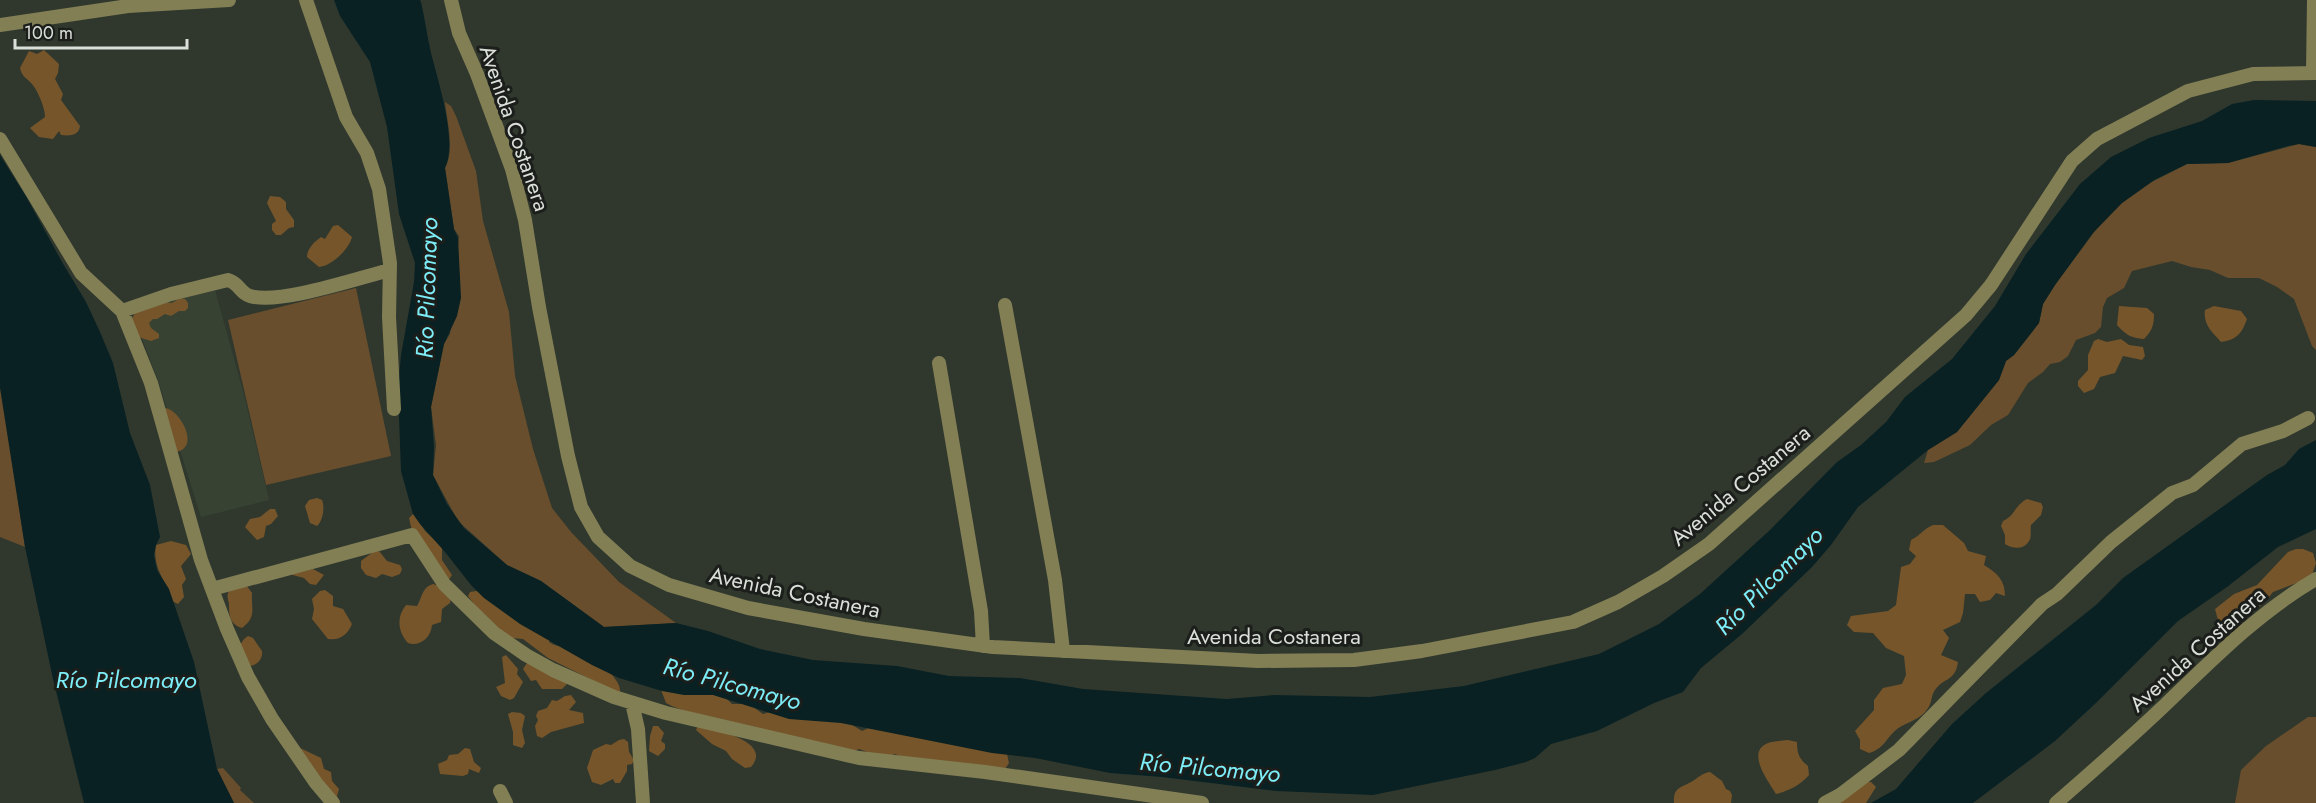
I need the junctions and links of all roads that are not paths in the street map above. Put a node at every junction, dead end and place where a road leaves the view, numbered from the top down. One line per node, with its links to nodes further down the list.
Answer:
1 (229, 0): 5 (street)
2 (306, 0): 8 (street)
3 (451, 0): 16 (street, Avenida Costanera)
4 (2314, 0): 6 (street)
5 (0, 25)
6 (2314, 72): 17 (street, Avenida Costanera)
7 (0, 139): 10 (street)
8 (390, 270): 10 (street); 12 (street)
9 (1005, 305): 17 (street)
10 (122, 311): 15 (street)
11 (939, 363): 16 (street)
12 (394, 409)
13 (2308, 418): 22 (street)
14 (2316, 579): 23 (street, Avenida Costanera)
15 (212, 589): 18 (street); 19 (street)
16 (983, 646): 17 (street, Avenida Costanera)
17 (1063, 651)
18 (632, 703): 20 (street); 21 (street)
19 (333, 803)
20 (643, 803)
21 (1202, 803)
22 (1825, 803)
23 (2056, 803)

